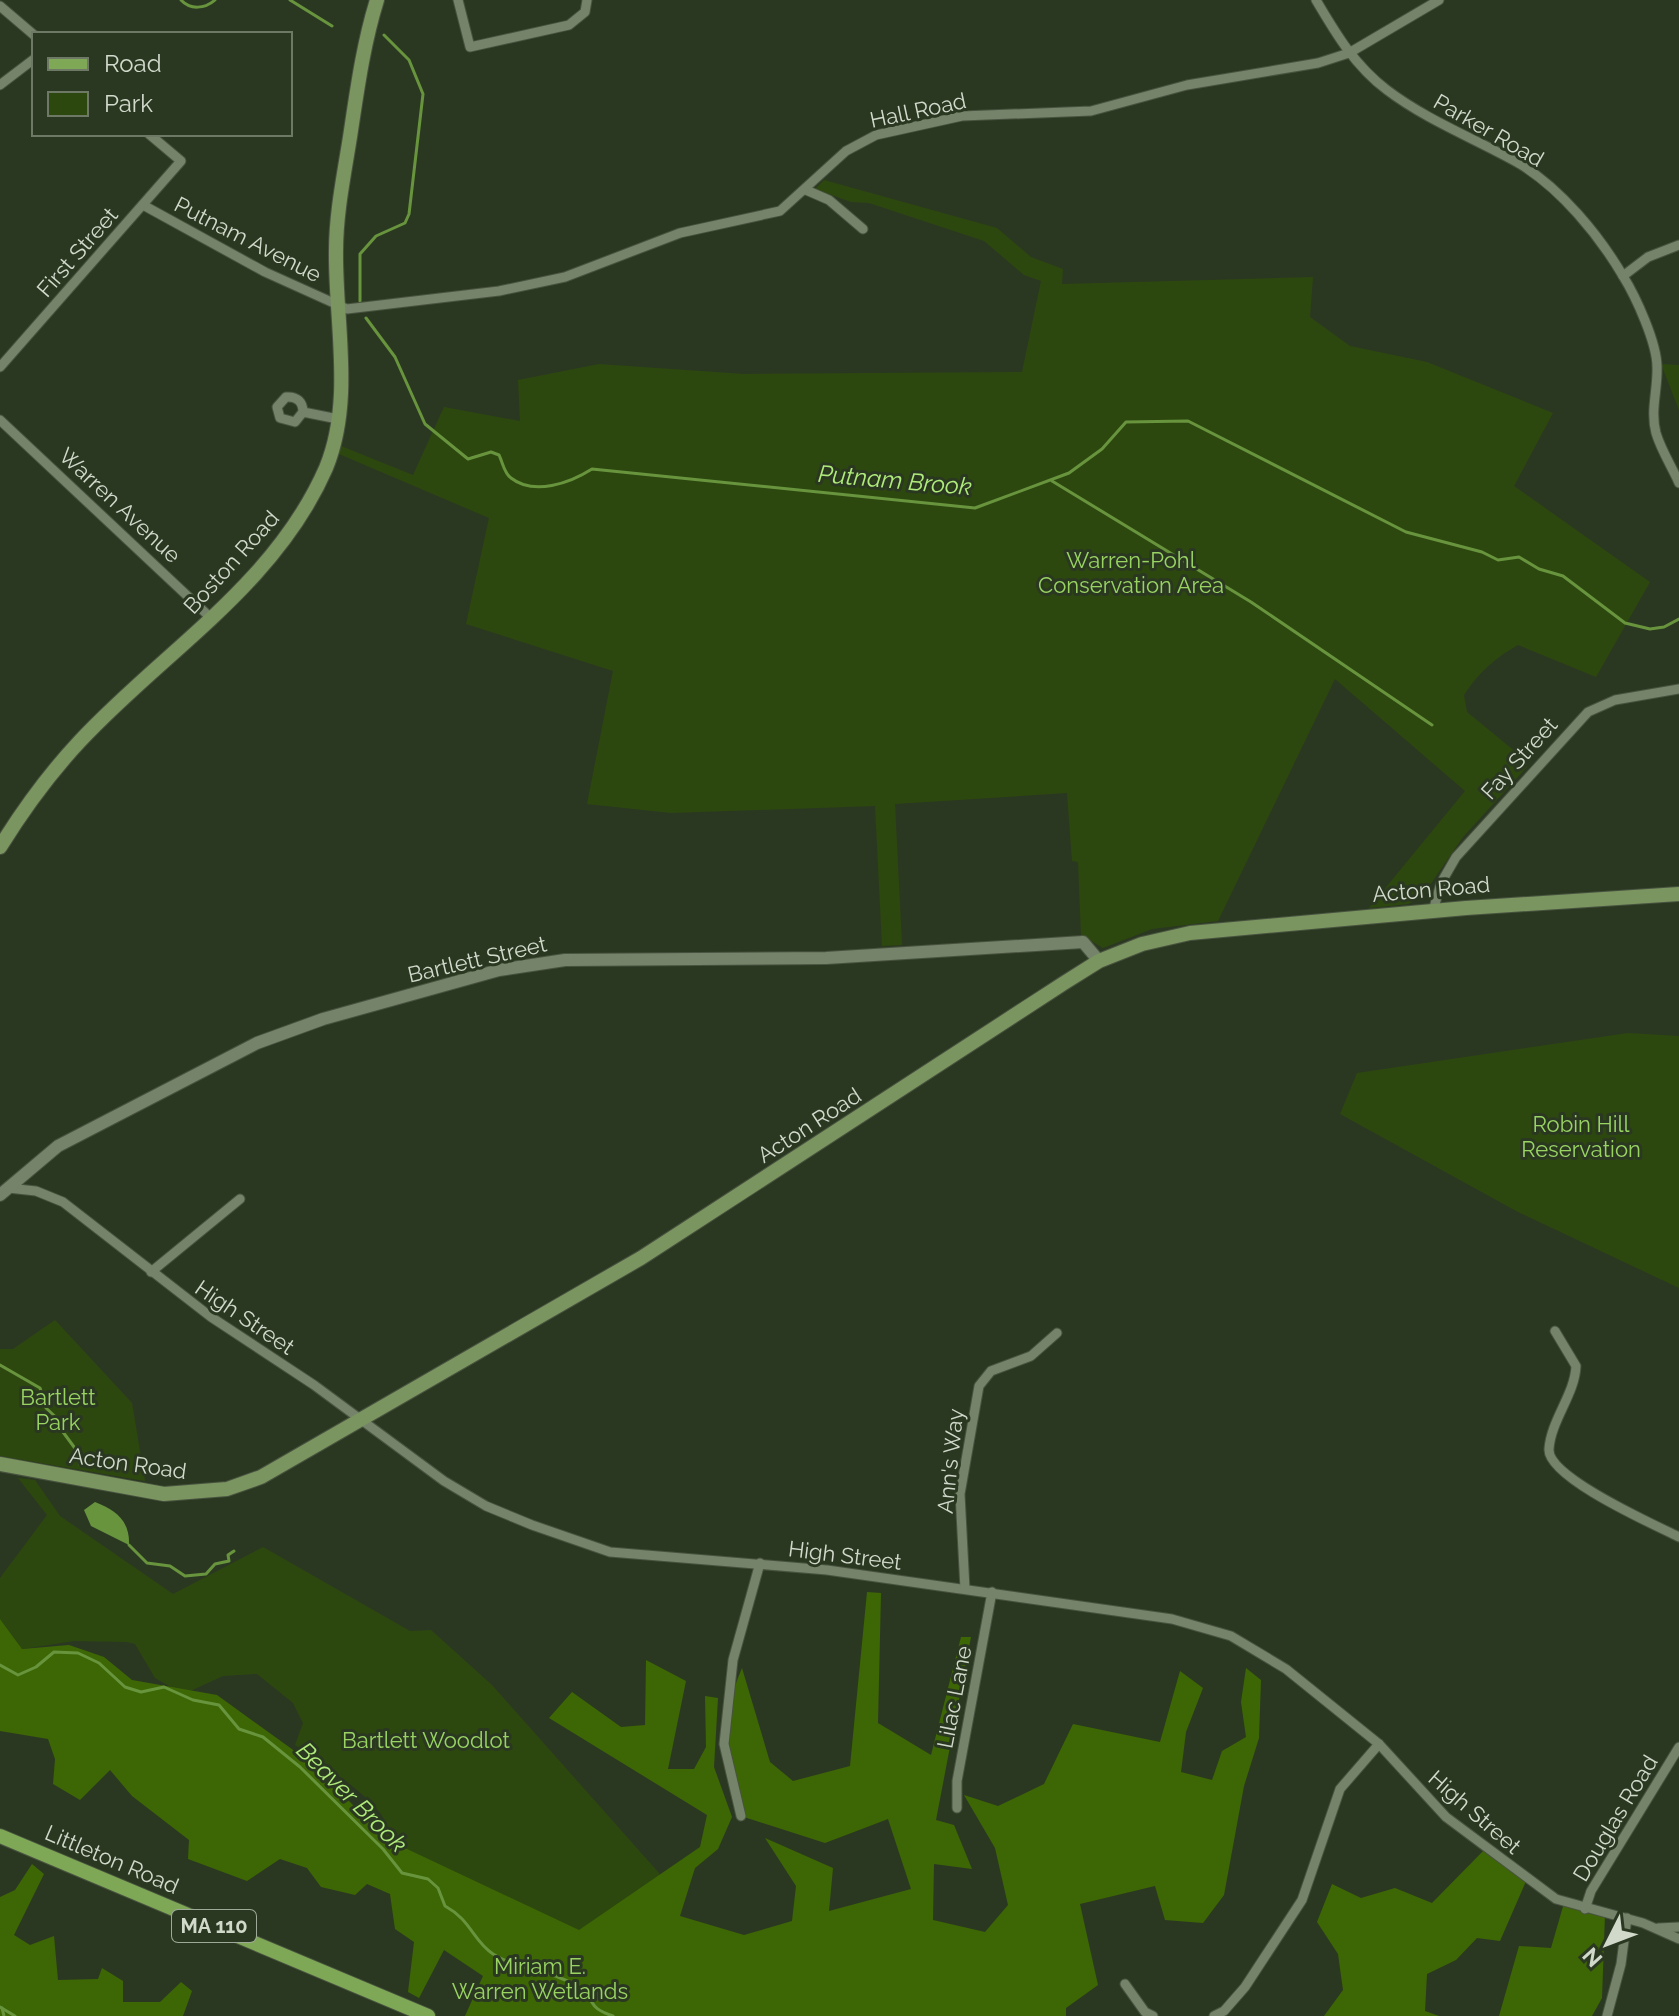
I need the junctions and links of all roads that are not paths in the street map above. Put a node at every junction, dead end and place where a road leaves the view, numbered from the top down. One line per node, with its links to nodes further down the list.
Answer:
1 (377, 0): 17 (main road, Boston Road)
2 (458, 0): 3 (street)
3 (587, 0)
4 (1316, 0): 8 (street, Parker Road)
5 (1439, 0): 8 (street, Hall Road)
6 (0, 6): 7 (street)
7 (32, 33)
8 (1349, 53): 12 (street, Hall Road); 16 (street, Parker Road)
9 (32, 61): 10 (street)
10 (0, 85)
11 (151, 136): 13 (street, First Street)
12 (806, 190): 14 (street); 17 (street, Hall Road)
13 (143, 205): 17 (street, Putnam Avenue); 18 (street, First Street)
14 (863, 229)
15 (1679, 245): 16 (street)
16 (1623, 276): 22 (street, Parker Road)
17 (337, 304): 20 (main road, Boston Road)
18 (0, 367)
19 (303, 412): 20 (street)
20 (338, 419): 23 (main road, Boston Road)
21 (0, 420): 23 (street, Warren Avenue)
22 (1679, 483)
23 (212, 619): 25 (main road, Boston Road)
24 (1679, 689): 27 (street, Fay Street)
25 (0, 847)
26 (1679, 894): 27 (main road, Acton Road)
27 (1433, 911): 28 (main road, Acton Road)
28 (1099, 961): 29 (street, Bartlett Street); 34 (main road, Acton Road)
29 (4, 1192): 31 (street, High Street)
30 (240, 1199): 31 (street)
31 (151, 1272): 34 (street, High Street)
32 (1555, 1331): 36 (street)
33 (1057, 1333): 38 (street, Ann's Way)
34 (361, 1421): 35 (main road, Acton Road); 37 (street, High Street)
35 (0, 1464)
36 (1679, 1537)
37 (760, 1563): 38 (street, High Street); 43 (street)
38 (965, 1589): 39 (street, High Street)
39 (992, 1592): 40 (street, High Street); 42 (street, Lilac Lane)
40 (1379, 1744): 45 (street, High Street); 53 (street)
41 (1679, 1747): 45 (street, Douglas Road)
42 (957, 1808)
43 (741, 1816)
44 (0, 1836): 51 (main road, Littleton Road / MA 110)
45 (1585, 1909): 46 (street, High Street)
46 (1627, 1918): 48 (street, High Street); 54 (street)
47 (1679, 1927): 48 (street)
48 (1658, 1928): 49 (street, High Street)
49 (1679, 1939)
50 (1125, 1984): 52 (street)
51 (428, 2016)
52 (1153, 2016)
53 (1214, 2016)
54 (1607, 2016)

